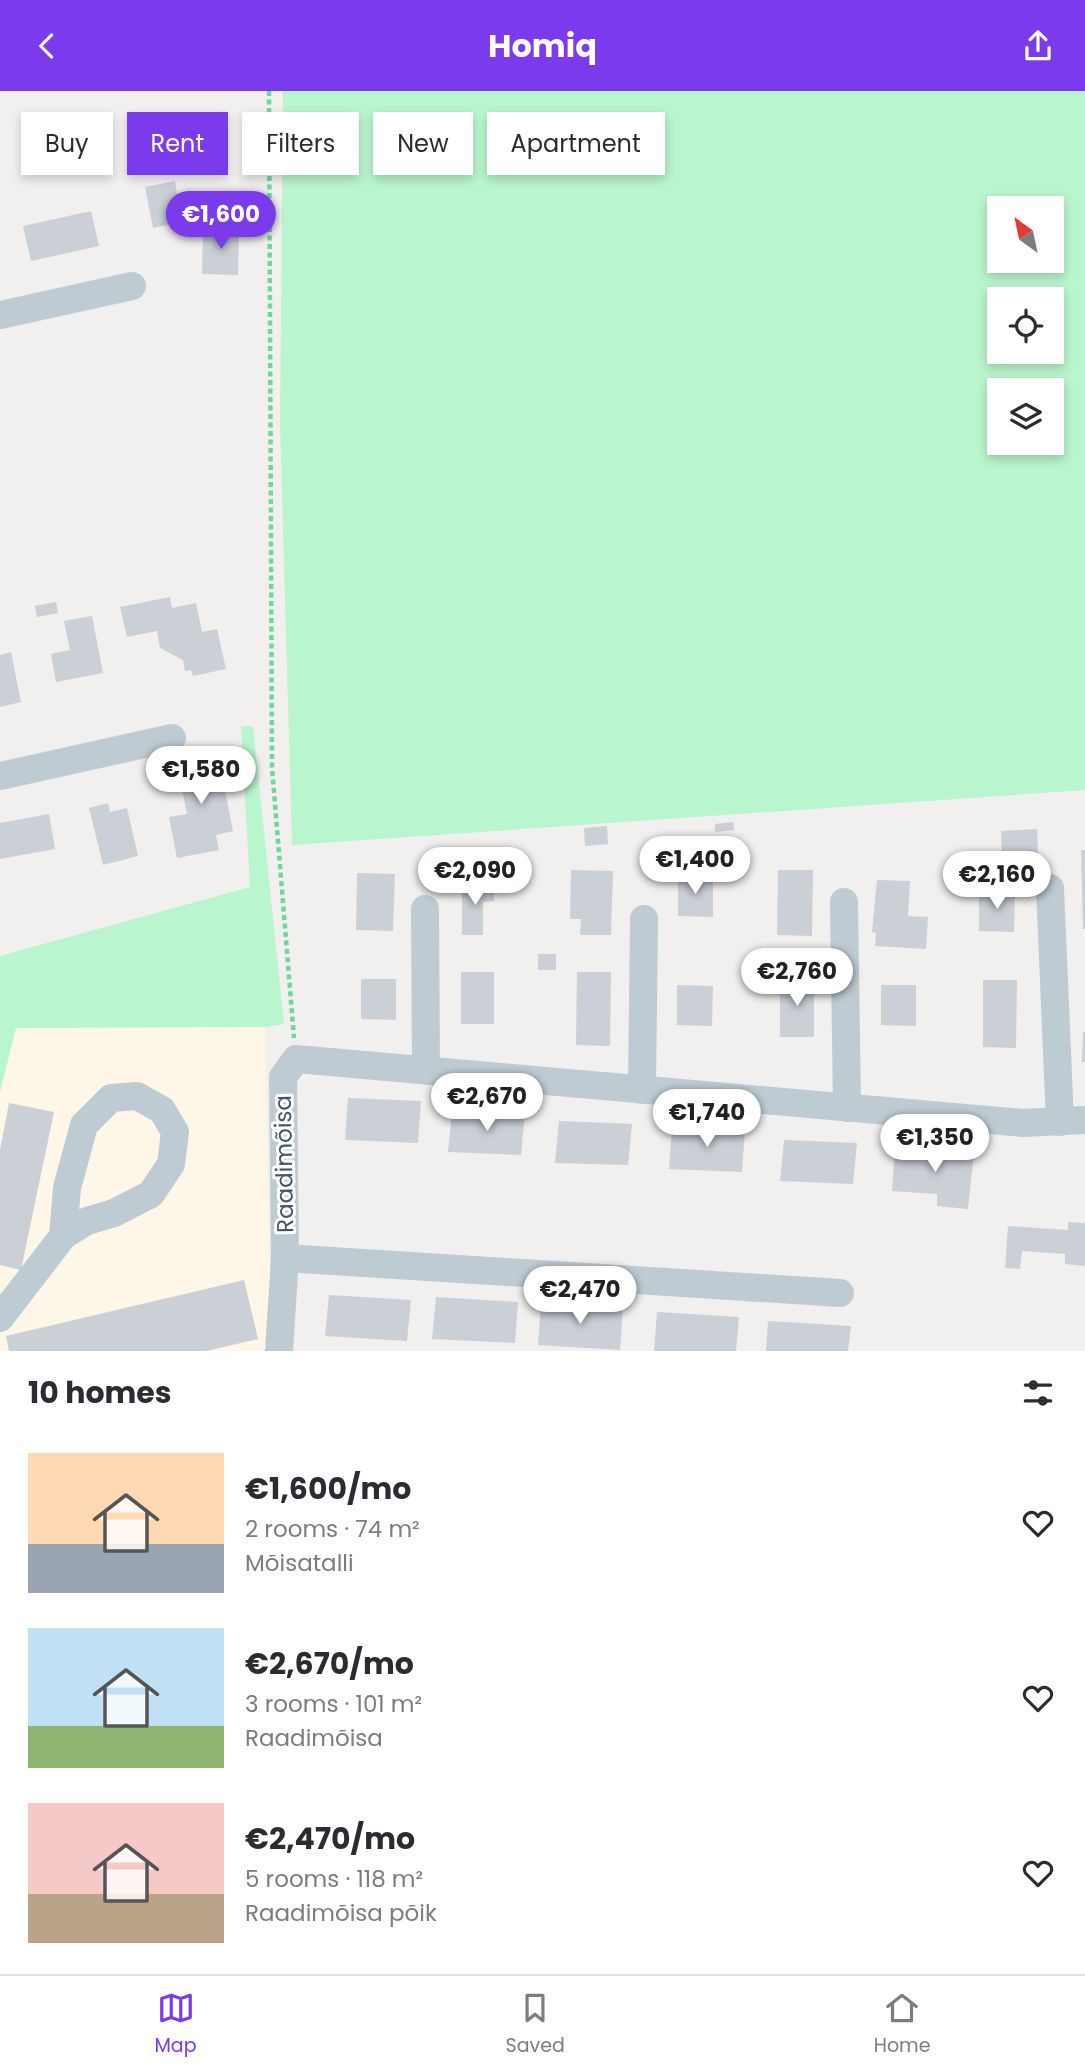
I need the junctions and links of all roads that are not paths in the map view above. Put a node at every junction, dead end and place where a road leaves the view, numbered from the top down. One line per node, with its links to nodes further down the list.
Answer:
1 (132, 286): 2 (street)
2 (0, 315)
3 (172, 738): 4 (street)
4 (0, 776)
5 (1050, 888): 12 (street)
6 (844, 902): 11 (street)
7 (425, 909): 9 (street)
8 (644, 919): 10 (street)
9 (426, 1071): 10 (street); 14 (street, Raadimõisa)
10 (642, 1090): 11 (street)
11 (846, 1108): 12 (street)
12 (1072, 1121)
13 (63, 1237): 13 (street); 16 (street)
14 (285, 1258): 15 (street); 17 (street, Raadimõisa)
15 (839, 1293)
16 (0, 1318)
17 (279, 1351)

